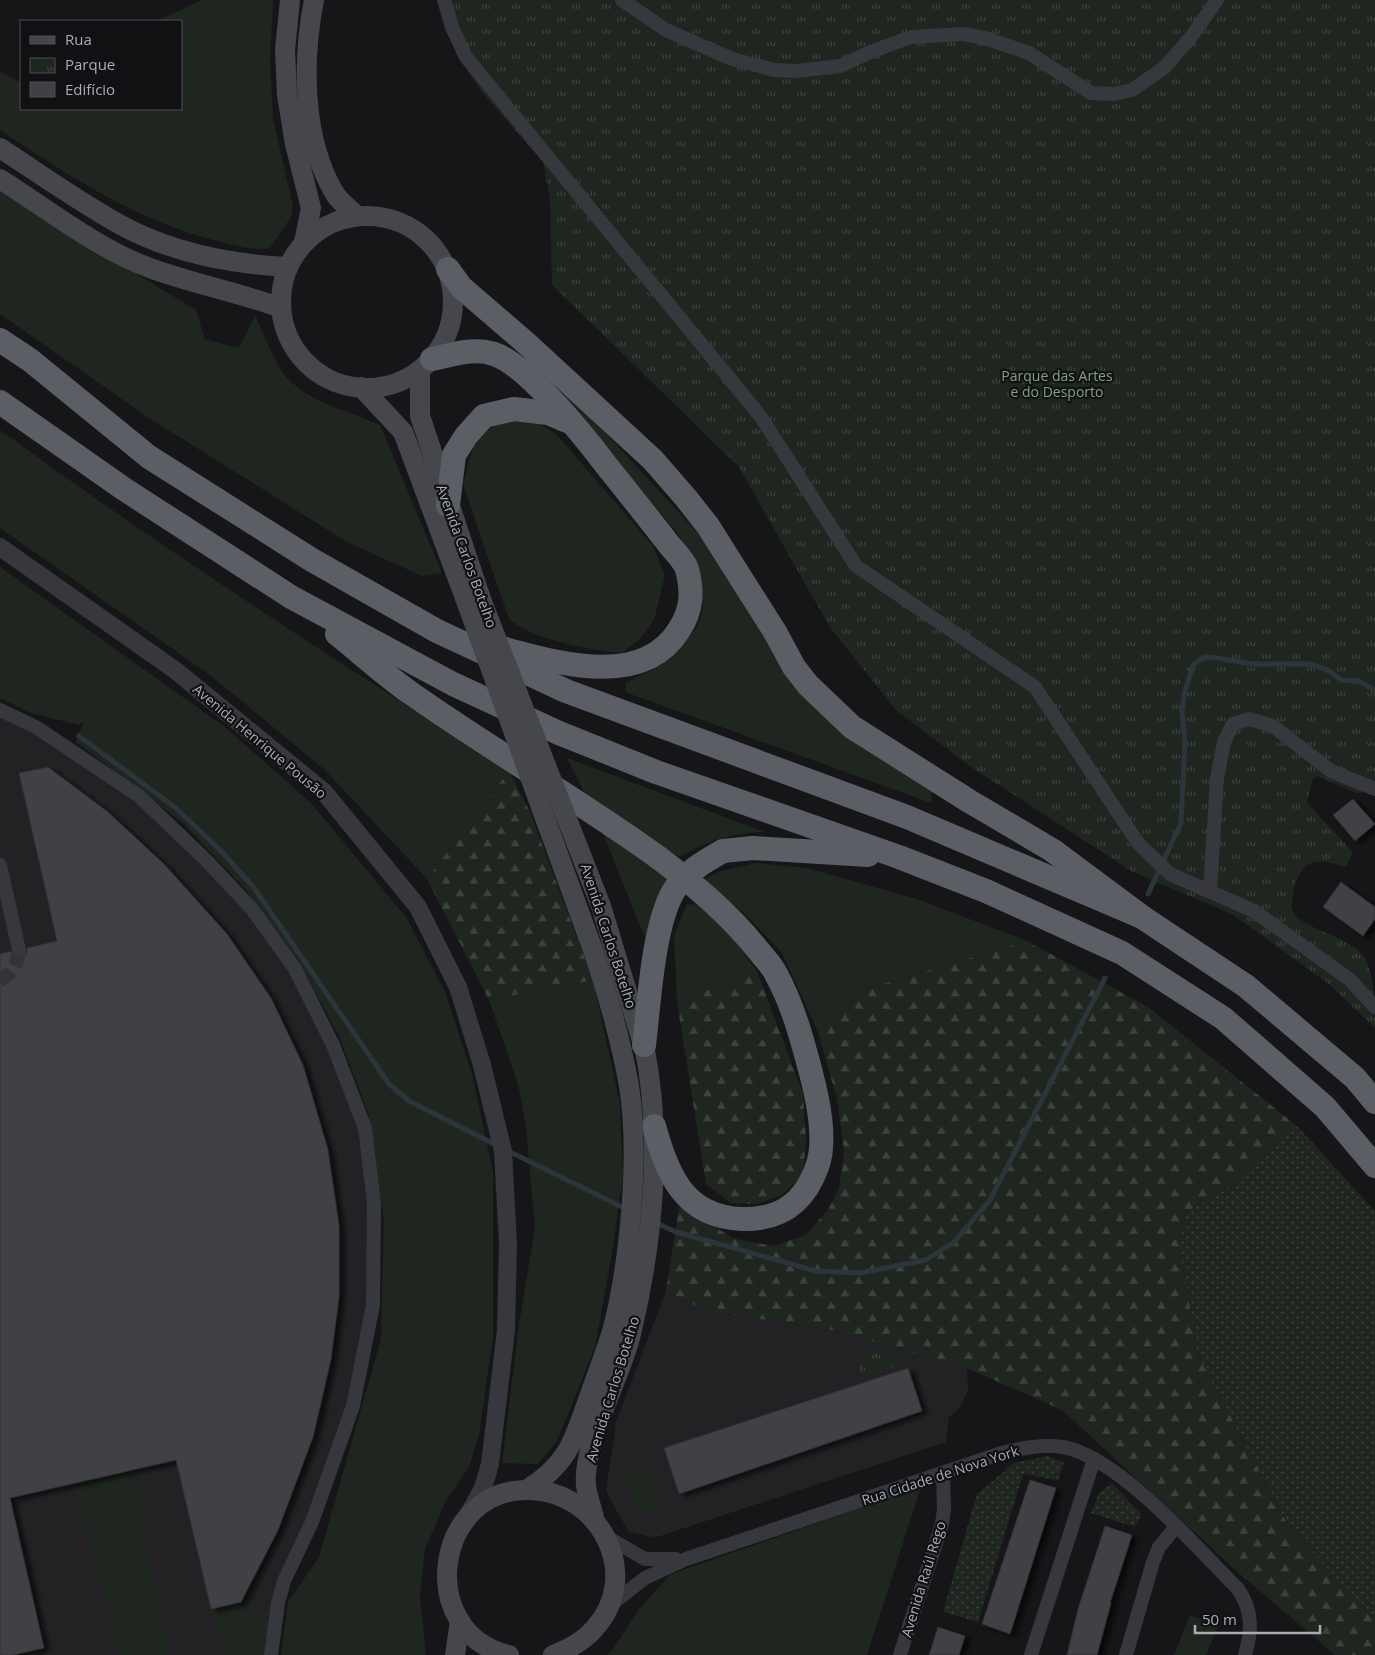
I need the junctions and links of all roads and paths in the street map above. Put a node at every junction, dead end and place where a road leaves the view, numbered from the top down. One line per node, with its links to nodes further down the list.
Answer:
1 (290, 0): 9 (main road)
2 (314, 0): 8 (main road)
3 (444, 0): 27 (street)
4 (622, 0): 5 (street)
5 (1217, 0)
6 (0, 148): 10 (main road)
7 (0, 179): 12 (main road)
8 (357, 216): 9 (main road); 11 (main road)
9 (304, 242): 10 (main road)
10 (288, 267): 12 (main road)
11 (448, 269): 14 (main road); 28 (highway)
12 (281, 308): 15 (main road)
13 (0, 340): 22 (highway)
14 (426, 365): 15 (main road); 17 (highway); 18 (main road, Avenida Carlos Botelho)
15 (360, 388): 21 (main road, Avenida Carlos Botelho)
16 (0, 402): 20 (highway)
17 (574, 423): 18 (highway); 22 (highway)
18 (448, 505): 21 (main road, Avenida Carlos Botelho)
19 (0, 547): 39 (street, Avenida Henrique Pousão)
20 (291, 597): 25 (highway); 33 (highway)
21 (473, 600): 31 (main road, Avenida Carlos Botelho, bridge); 37 (main road, Avenida Carlos Botelho, bridge)
22 (437, 631): 28 (highway)
23 (0, 710): 45 (street)
24 (1375, 789): 27 (street)
25 (899, 857): 31 (highway, bridge); 34 (highway)
26 (0, 865): 29 (street)
27 (1210, 891): 30 (street)
28 (1142, 917): 32 (highway)
29 (19, 950)
30 (1375, 1008)
31 (644, 1045): 33 (main road, Avenida Carlos Botelho)
32 (1375, 1102)
33 (654, 1126): 38 (main road, Avenida Carlos Botelho)
34 (1375, 1166)
35 (1094, 1459): 36 (street, Rua Cidade de Nova York); 40 (street, Rua Cidade de Nova York); 50 (street)
36 (943, 1473): 42 (street, Rua Cidade de Nova York); 49 (street, Avenida Raúl Rego)
37 (528, 1489): 38 (main road); 39 (main road)
38 (594, 1518): 41 (main road)
39 (465, 1520): 44 (main road)
40 (1176, 1527): 51 (street); 52 (street, Rua Cidade de Nova York)
41 (607, 1537): 42 (street); 43 (main road)
42 (686, 1558): 43 (street)
43 (609, 1606): 48 (main road)
44 (460, 1621): 46 (main road); 47 (main road)
45 (270, 1655)
46 (455, 1655)
47 (509, 1655)
48 (553, 1655)
49 (900, 1655)
50 (1031, 1655)
51 (1126, 1655)
52 (1245, 1655)

